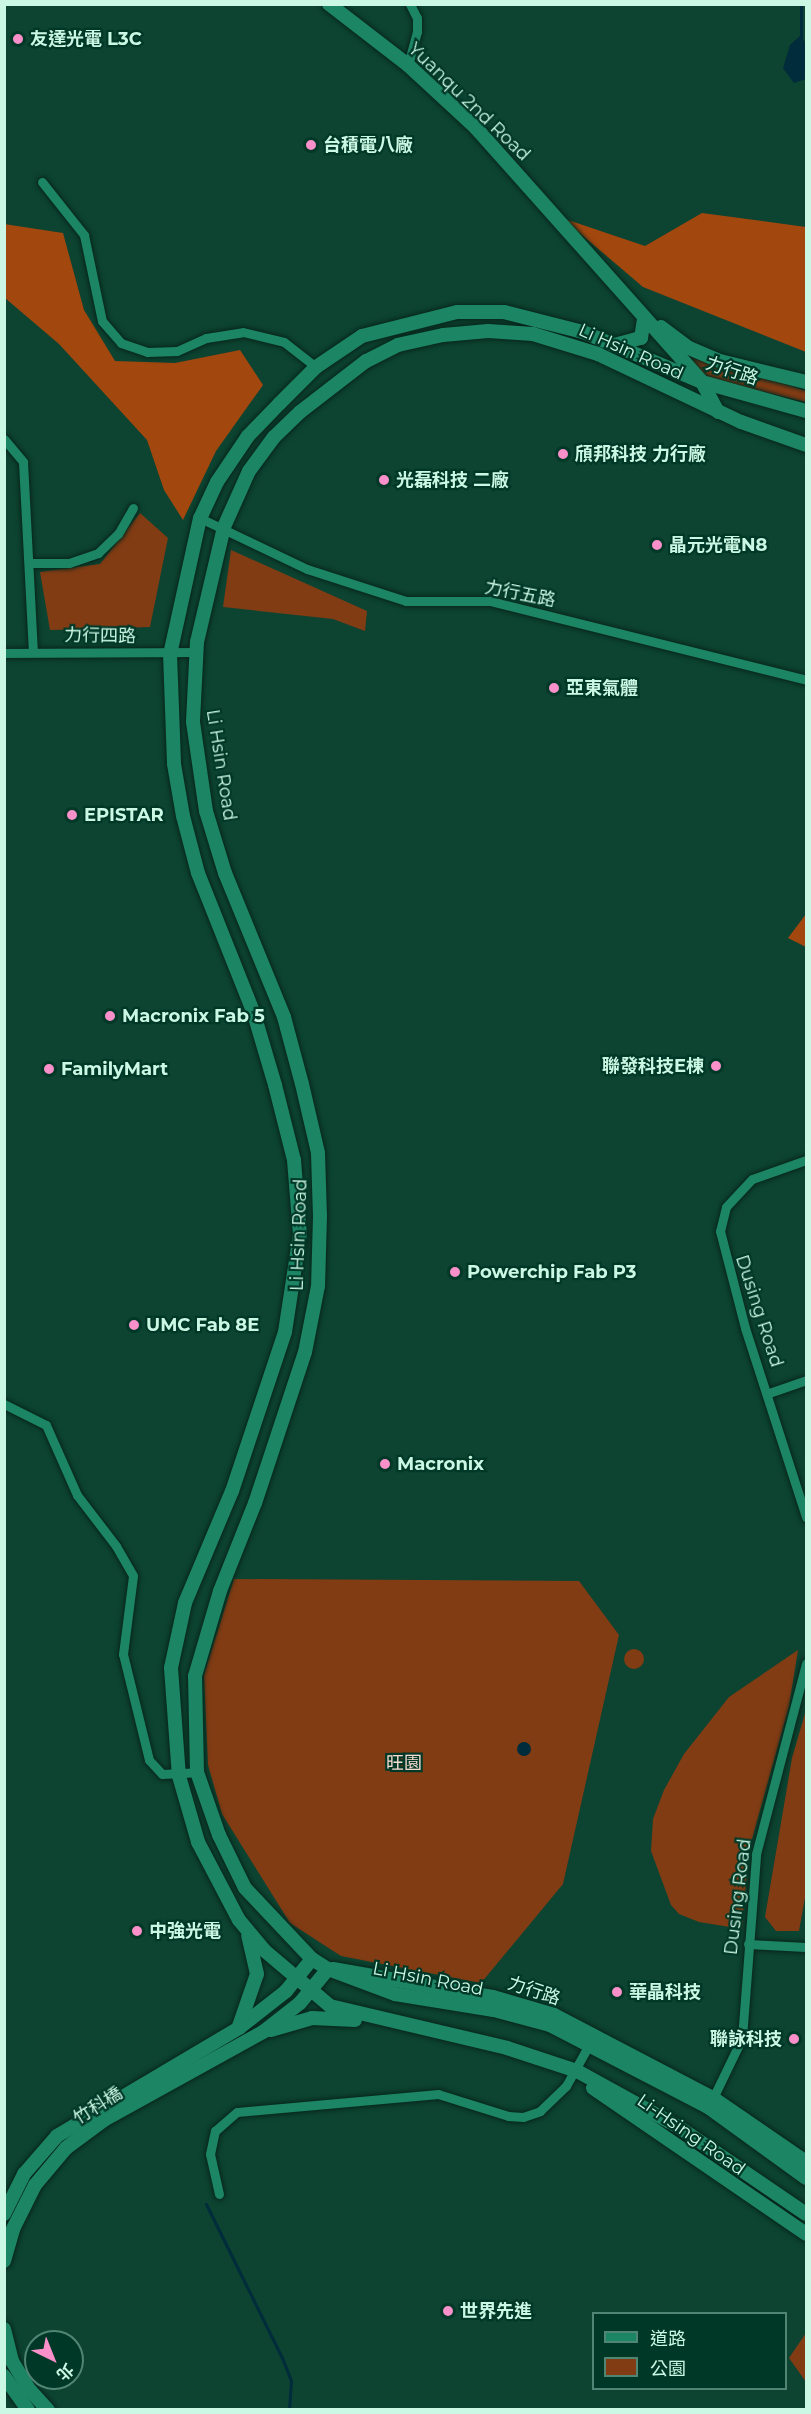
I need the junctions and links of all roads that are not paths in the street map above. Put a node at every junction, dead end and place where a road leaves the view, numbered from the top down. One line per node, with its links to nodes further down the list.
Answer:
1 (329, 4): 3 (street, Yuanqu 2nd Road)
2 (410, 4): 3 (street)
3 (408, 65): 5 (street, Yuanqu 2nd Road)
4 (42, 182): 8 (street)
5 (574, 237): 6 (street, Yuanqu 2nd Road); 10 (street, Yuanqu 2nd Road)
6 (644, 320): 7 (street); 9 (street, Yuanqu 2nd Road)
7 (616, 344): 8 (street, Li Hsin Road); 9 (street, 力行路)
8 (316, 367): 16 (street, Li Hsin Road)
9 (702, 382): 11 (street, 力行路); 12 (street, Yuanqu 2nd Road)
10 (807, 382)
11 (807, 411)
12 (718, 412): 14 (street, Li Hsin Road); 17 (street, Li Hsin Road)
13 (4, 439): 18 (street)
14 (807, 445)
15 (133, 508): 18 (street)
16 (200, 518): 17 (street, 力行五路); 22 (street, Li Hsin Road)
17 (224, 527): 20 (street, Li Hsin Road); 23 (street, 力行五路)
18 (30, 563): 19 (street)
19 (33, 650): 21 (street, 力行四路); 22 (street, 力行四路)
20 (195, 652): 22 (street, 力行四路); 30 (street, Li Hsin Road)
21 (4, 653)
22 (170, 654): 31 (street, Li Hsin Road)
23 (807, 680)
24 (807, 1160): 26 (street, Dusing Road)
25 (807, 1380): 26 (street)
26 (769, 1393): 28 (street, Dusing Road)
27 (4, 1404): 31 (street)
28 (807, 1517)
29 (807, 1662): 33 (street, Dusing Road)
30 (197, 1772): 31 (street); 35 (street, Li Hsin Road)
31 (179, 1776): 32 (street, Li Hsin Road)
32 (239, 1920): 37 (street, Li Hsin Road); 39 (street)
33 (748, 1944): 34 (street); 45 (street, Dusing Road)
34 (807, 1947)
35 (312, 1959): 36 (street, Li Hsin Road); 37 (street, 竹科橋)
36 (328, 1969): 38 (street); 42 (street, Li Hsin Road)
37 (295, 1979): 38 (street, Li Hsin Road); 39 (street, 竹科橋)
38 (310, 1992): 40 (street, Li Hsin Road); 41 (street)
39 (238, 2028): 49 (street, 竹科橋)
40 (411, 2028): 41 (street); 43 (street, Li Hsin Road)
41 (263, 2032): 52 (street, 竹科橋)
42 (591, 2039): 44 (street); 45 (street); 47 (street, Li Hsin Road)
43 (557, 2064): 44 (street, Li-Hsing Road)
44 (575, 2075): 48 (street); 50 (street); 51 (street, Li-Hsing Road)
45 (713, 2098): 46 (street)
46 (807, 2162)
47 (807, 2178)
48 (219, 2194)
49 (4, 2214)
50 (807, 2214)
51 (807, 2234)
52 (4, 2261)
53 (4, 2329): 56 (street)
54 (4, 2376): 55 (street)
55 (28, 2409)
56 (48, 2409)

